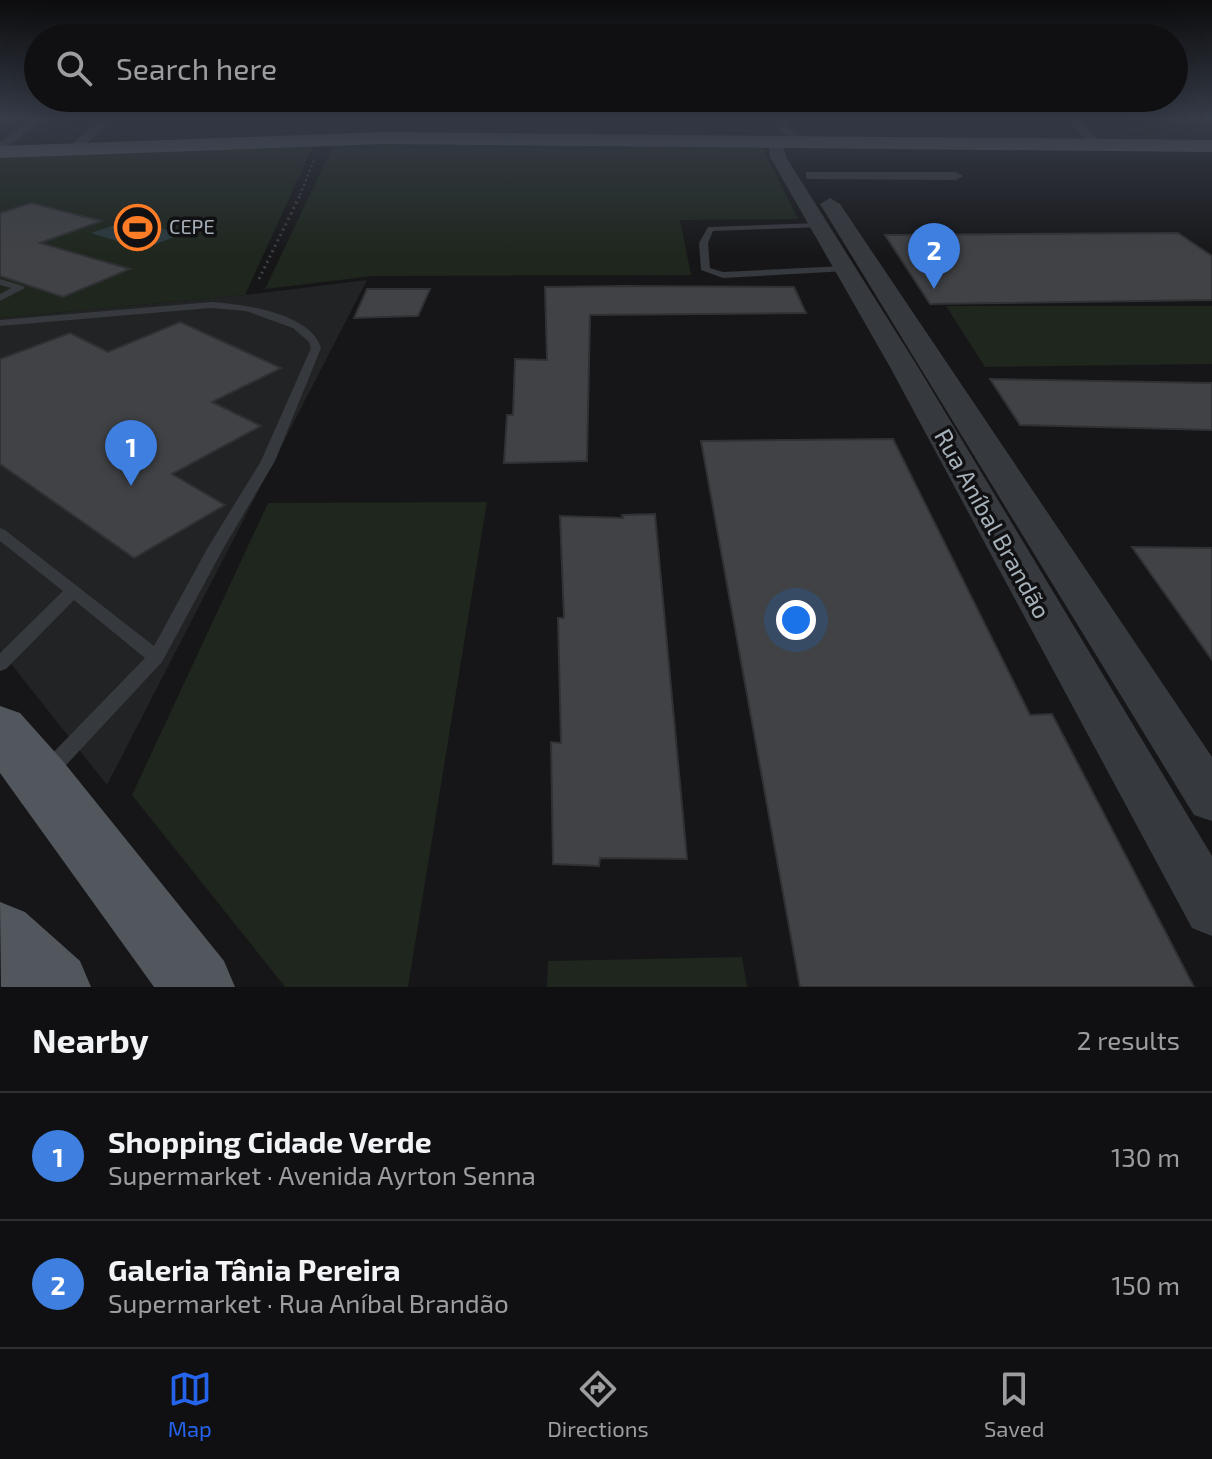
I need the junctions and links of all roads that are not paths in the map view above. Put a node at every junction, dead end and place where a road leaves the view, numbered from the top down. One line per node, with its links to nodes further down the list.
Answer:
1 (782, 164): 5 (street, Rua Aníbal Brandão)
2 (804, 164): 3 (street, Rua Aníbal Brandão)
3 (811, 175): 4 (street); 11 (street, Rua Aníbal Brandão)
4 (956, 176)
5 (818, 225): 6 (street, Rua Aníbal Brandão); 6 (lane)
6 (844, 269): 10 (street, Rua Aníbal Brandão)
7 (0, 282): 8 (lane)
8 (0, 298)
9 (0, 323): 14 (lane)
10 (970, 484): 11 (street); 19 (street, Rua Aníbal Brandão)
11 (1012, 485): 18 (street, Rua Aníbal Brandão)
12 (2, 539): 13 (lane)
13 (73, 591): 14 (lane); 15 (lane)
14 (156, 657): 17 (lane)
15 (0, 664)
16 (0, 730): 17 (main road)
17 (41, 779): 22 (main road)
18 (1212, 799)
19 (1212, 908)
20 (0, 937): 21 (main road)
21 (54, 987)
22 (198, 987)

